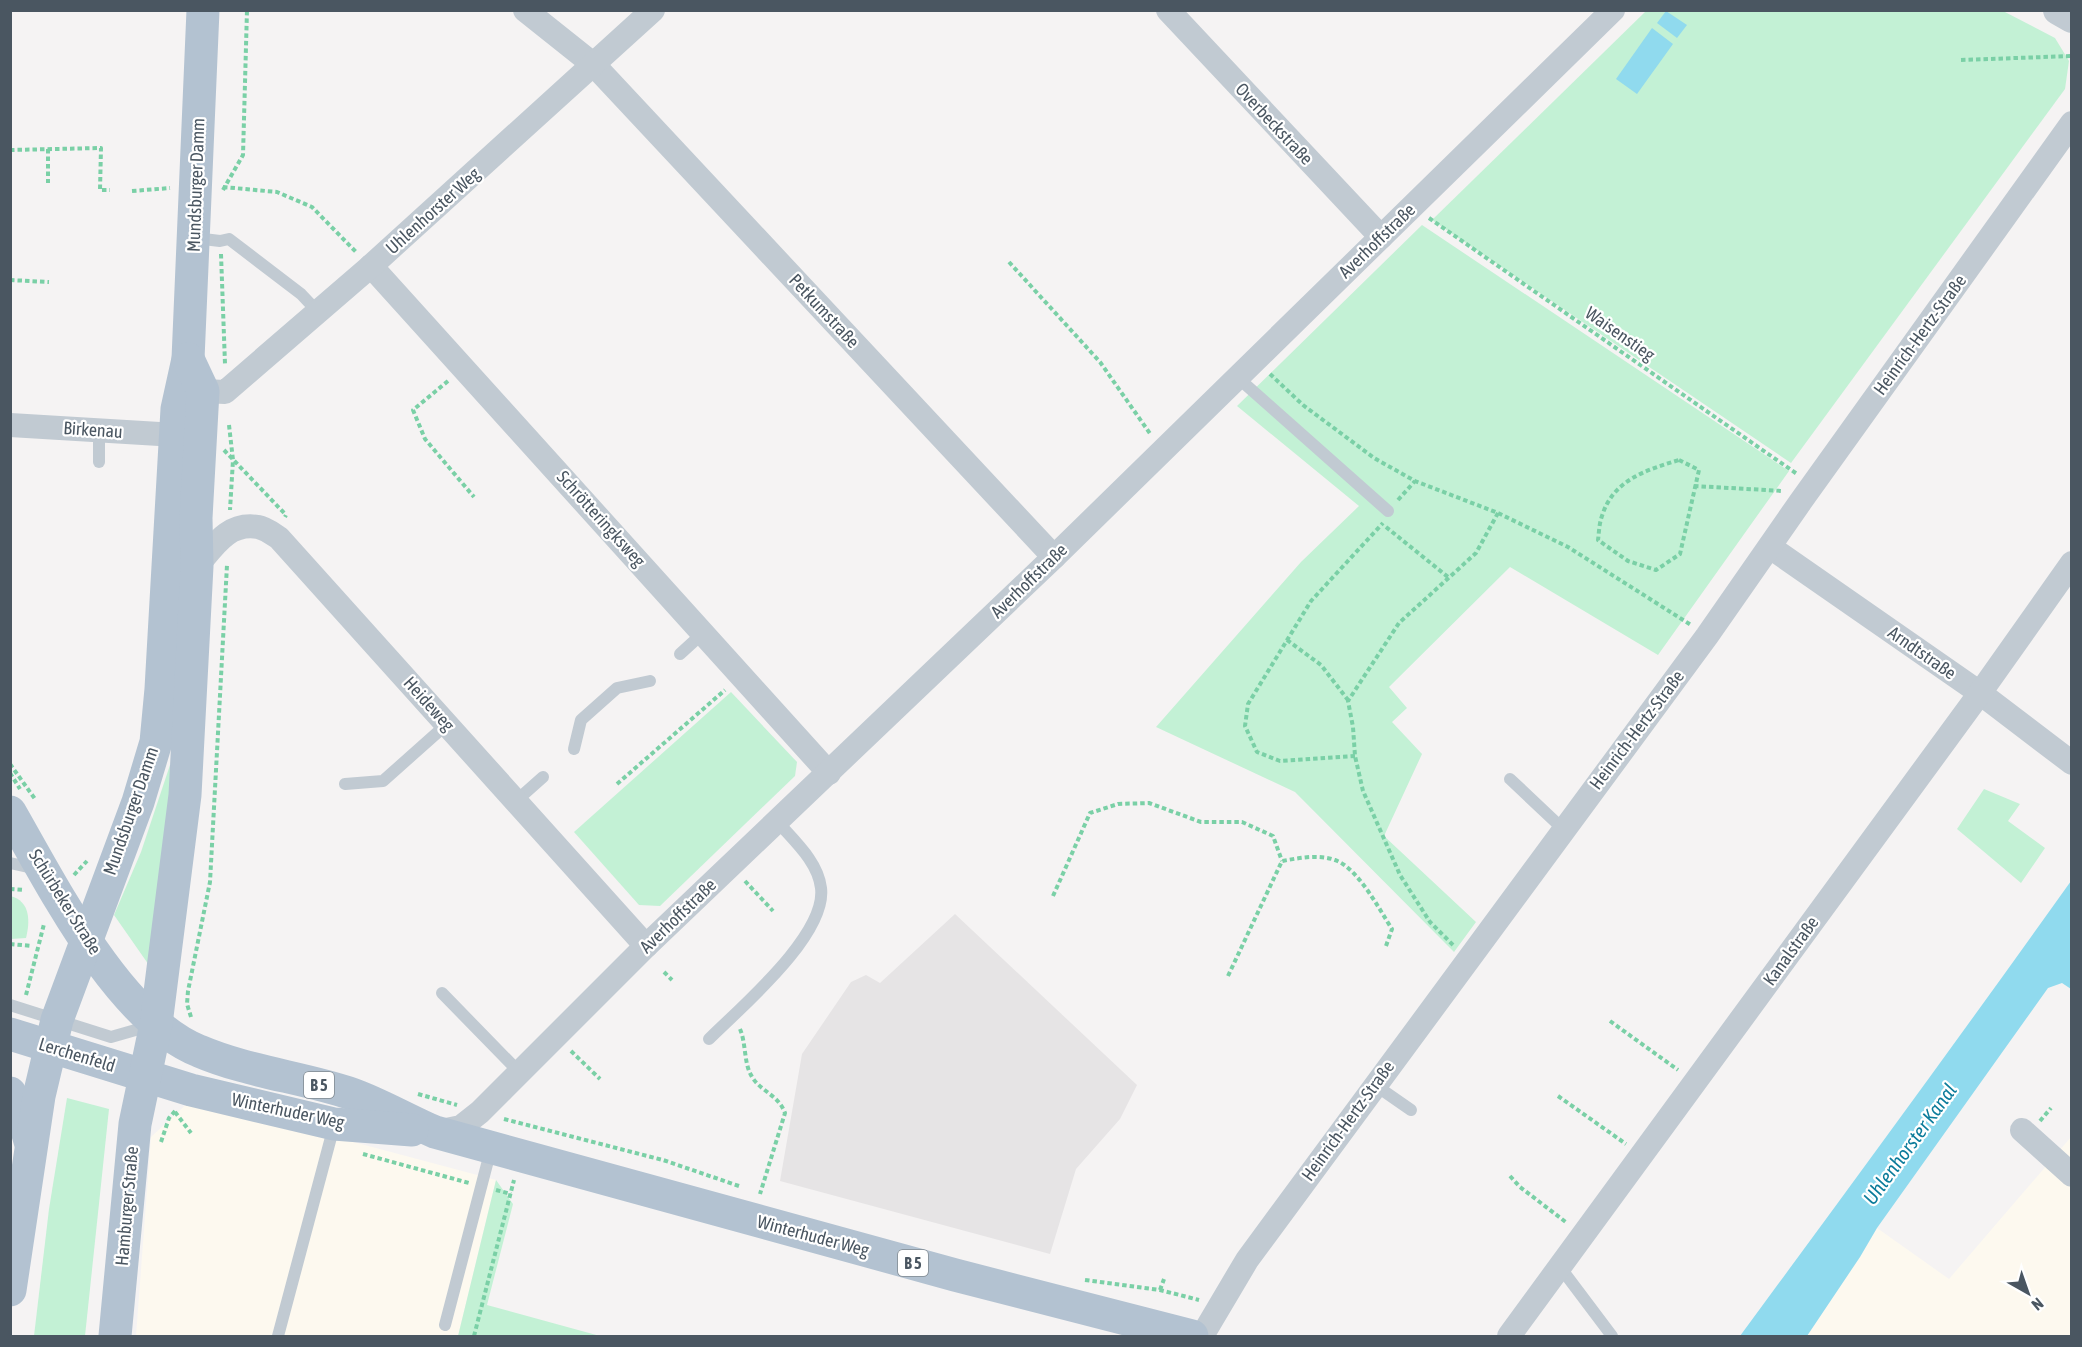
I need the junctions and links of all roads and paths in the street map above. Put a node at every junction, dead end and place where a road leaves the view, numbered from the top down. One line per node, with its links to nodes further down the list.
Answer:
1 (203, 10): 17 (main road, Mundsburger Damm)
2 (247, 10): 17 (path)
3 (525, 10): 11 (street, Petkumstraße)
4 (653, 10): 11 (street, Uhlenhorster Weg)
5 (1168, 10): 20 (street, Overbeckstraße)
6 (1613, 10): 19 (street, Averhoffstraße)
7 (2058, 10): 8 (street)
8 (2072, 18)
9 (2072, 56): 10 (path)
10 (1961, 60)
11 (594, 65): 23 (street, Uhlenhorster Weg); 46 (street, Petkumstraße)
12 (2072, 123): 39 (street, Heinrich-Hertz-Straße)
13 (48, 148): 14 (path); 15 (path); 16 (path)
14 (10, 150)
15 (48, 183)
16 (110, 190)
17 (214, 190): 18 (path); 21 (main road, Mundsburger Damm); 23 (path)
18 (132, 191)
19 (1412, 206): 20 (street, Averhoffstraße); 39 (path, Waisenstieg)
20 (1380, 237): 28 (street, Averhoffstraße)
21 (207, 239): 26 (lane); 27 (main road, Mundsburger Damm); 31 (path)
22 (1009, 262): 35 (path)
23 (372, 266): 26 (street, Uhlenhorster Weg); 29 (street, Schrötteringksweg)
24 (10, 280): 25 (path)
25 (49, 282)
26 (317, 312): 31 (street, Uhlenhorster Weg)
27 (188, 359): 31 (main road, Mundsburger Damm); 34 (main road, Mundsburger Damm)
28 (1254, 360): 30 (street, Averhoffstraße); 37 (path)
29 (464, 367): 40 (path); 50 (street, Schrötteringksweg)
30 (1237, 377): 35 (street, Averhoffstraße); 41 (lane)
31 (214, 392): 34 (main road, Mundsburger Damm)
32 (10, 425): 33 (street, Birkenau)
33 (99, 431): 34 (street, Birkenau); 36 (lane)
34 (189, 431): 44 (path); 48 (main road, Mundsburger Damm); 77 (main road, Mundsburger Damm)
35 (1162, 450): 46 (street, Averhoffstraße)
36 (99, 462)
37 (1415, 481): 41 (path); 42 (path)
38 (1694, 486): 38 (path); 39 (path)
39 (1810, 489): 45 (street, Heinrich-Hertz-Straße)
40 (474, 497)
41 (1388, 511): 43 (path)
42 (1498, 513): 49 (path); 51 (path)
43 (1383, 524): 49 (path); 52 (path)
44 (279, 538): 48 (street, Heideweg); 58 (street, Heideweg)
45 (1770, 547): 51 (street, Heinrich-Hertz-Straße); 56 (street, Arndtstraße)
46 (1054, 557): 62 (street, Averhoffstraße)
47 (2072, 563): 56 (street, Kanalstraße)
48 (197, 566): 90 (main road, Mundsburger Damm)
49 (1448, 577): 57 (path)
50 (703, 633): 53 (lane); 54 (street, Schrötteringksweg)
51 (1707, 636): 70 (street, Heinrich-Hertz-Straße)
52 (1287, 640): 57 (path); 60 (path)
53 (680, 654)
54 (741, 675): 62 (street, Schrötteringksweg); 66 (path)
55 (650, 681): 59 (lane)
56 (1980, 693): 61 (street, Arndtstraße); 98 (street, Kanalstraße)
57 (1348, 701): 60 (path)
58 (447, 724): 65 (lane); 67 (street, Heideweg)
59 (574, 749)
60 (1354, 756): 82 (path)
61 (2072, 763)
62 (829, 773): 69 (street, Averhoffstraße)
63 (543, 777): 67 (lane)
64 (1509, 779): 70 (lane)
65 (345, 784)
66 (617, 784)
67 (516, 801): 80 (street, Heideweg)
68 (10, 812): 74 (main road, Schürbeker Straße)
69 (777, 820): 73 (street, Averhoffstraße); 88 (lane)
70 (1563, 829): 82 (street, Heinrich-Hertz-Straße)
71 (1282, 861): 75 (path); 81 (path); 84 (path)
72 (10, 863): 74 (lane)
73 (729, 866): 76 (path); 80 (street, Averhoffstraße)
74 (44, 870): 77 (main road, Schürbeker Straße)
75 (1053, 896)
76 (774, 911)
77 (86, 939): 90 (main road, Schürbeker Straße); 91 (main road, Mundsburger Damm)
78 (10, 944): 79 (path)
79 (32, 946)
80 (646, 946): 93 (street, Averhoffstraße)
81 (1386, 946)
82 (1467, 959): 99 (street, Heinrich-Hertz-Straße)
83 (664, 972): 85 (path)
84 (1228, 976)
85 (672, 980)
86 (442, 993): 95 (lane)
87 (10, 1005): 91 (lane)
88 (733, 1015): 94 (lane); 116 (path)
89 (1611, 1021): 98 (path)
90 (145, 1027): 91 (lane); 96 (main road, Schürbeker Straße); 108 (main road, Winterhuder Weg / B 5)
91 (54, 1033): 92 (main road, Lerchenfeld / B 5); 96 (main road, Lerchenfeld / B 5); 110 (main road, Mundsburger Damm)
92 (10, 1034)
93 (555, 1035): 95 (street, Averhoffstraße); 97 (path)
94 (709, 1039)
95 (519, 1072): 105 (street, Averhoffstraße)
96 (144, 1076): 106 (main road, Winterhuder Weg / B 5); 125 (main road, Hamburger Straße)
97 (600, 1079)
98 (1695, 1082): 112 (street, Kanalstraße)
99 (1375, 1085): 103 (lane); 123 (street, Heinrich-Hertz-Straße)
100 (412, 1092): 105 (path)
101 (10, 1093): 110 (main road)
102 (1558, 1096): 112 (path)
103 (1411, 1110)
104 (174, 1111): 109 (path)
105 (480, 1112): 108 (street, Averhoffstraße); 115 (path)
106 (334, 1124): 108 (main road, Winterhuder Weg / B 5); 126 (lane)
107 (2022, 1130): 113 (street)
108 (435, 1132): 111 (main road, Winterhuder Weg / B 5)
109 (191, 1133)
110 (31, 1145): 121 (main road, Mundsburger Damm)
111 (506, 1152): 124 (lane); 127 (path); 128 (main road, Winterhuder Weg / B 5)
112 (1642, 1155): 117 (street, Kanalstraße)
113 (2072, 1175)
114 (1510, 1176): 117 (path)
115 (749, 1190)
116 (767, 1196)
117 (1583, 1236): 118 (street, Kanalstraße)
118 (1560, 1267): 130 (street, Kanalstraße); 131 (lane)
119 (1084, 1280): 122 (path)
120 (1164, 1280): 122 (path)
121 (10, 1290)
122 (1160, 1290): 123 (path)
123 (1219, 1305): 129 (street, Heinrich-Hertz-Straße)
124 (445, 1325)
125 (115, 1336)
126 (278, 1336)
127 (474, 1336)
128 (1192, 1336)
129 (1202, 1336)
130 (1509, 1336)
131 (1612, 1336)

